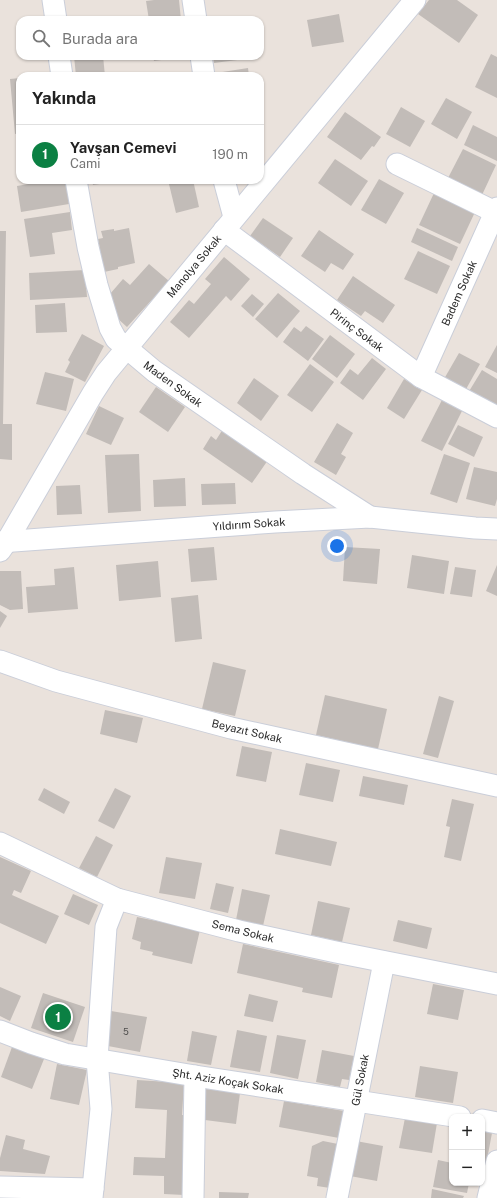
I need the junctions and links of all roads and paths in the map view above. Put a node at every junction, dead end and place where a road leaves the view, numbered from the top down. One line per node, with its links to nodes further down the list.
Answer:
1 (53, 0): 4 (street)
2 (193, 0): 5 (street)
3 (415, 0): 11 (street, Manolya Sokak)
4 (55, 16)
5 (195, 16)
6 (60, 60): 8 (street)
7 (202, 60): 9 (street)
8 (62, 72)
9 (204, 72)
10 (398, 164): 15 (street)
11 (264, 182)
12 (77, 184): 17 (street, Maden Sokak)
13 (224, 184): 16 (street)
14 (262, 184): 16 (street, Manolya Sokak)
15 (496, 210): 18 (street, Badem Sokak)
16 (229, 224): 17 (street, Manolya Sokak); 18 (street, Pirinç Sokak)
17 (126, 348): 20 (street, Maden Sokak); 22 (street, Manolya Sokak)
18 (421, 377): 19 (street, Pirinç Sokak)
19 (497, 417)
20 (370, 517): 21 (street, Yıldırım Sokak); 22 (street, Yıldırım Sokak)
21 (497, 529)
22 (2, 544)
23 (0, 661): 24 (street, Beyazıt Sokak)
24 (497, 786)
25 (0, 843): 26 (street, Sema Sokak)
26 (117, 899): 27 (street, Sema Sokak); 30 (street)
27 (384, 962): 28 (street, Sema Sokak); 32 (street, Gül Sokak)
28 (497, 984)
29 (0, 1030): 30 (street, Şht. Aziz Koçak Sokak)
30 (97, 1059): 31 (street, Şht. Aziz Koçak Sokak); 38 (street)
31 (195, 1076): 32 (street, Şht. Aziz Koçak Sokak); 39 (street)
32 (355, 1101): 33 (street, Şht. Aziz Koçak Sokak); 40 (street, Gül Sokak)
33 (449, 1115)
34 (485, 1121): 35 (street)
35 (497, 1123)
36 (497, 1161): 41 (street)
37 (0, 1187): 38 (street)
38 (92, 1193)
39 (193, 1198)
40 (337, 1198)
41 (488, 1198)

